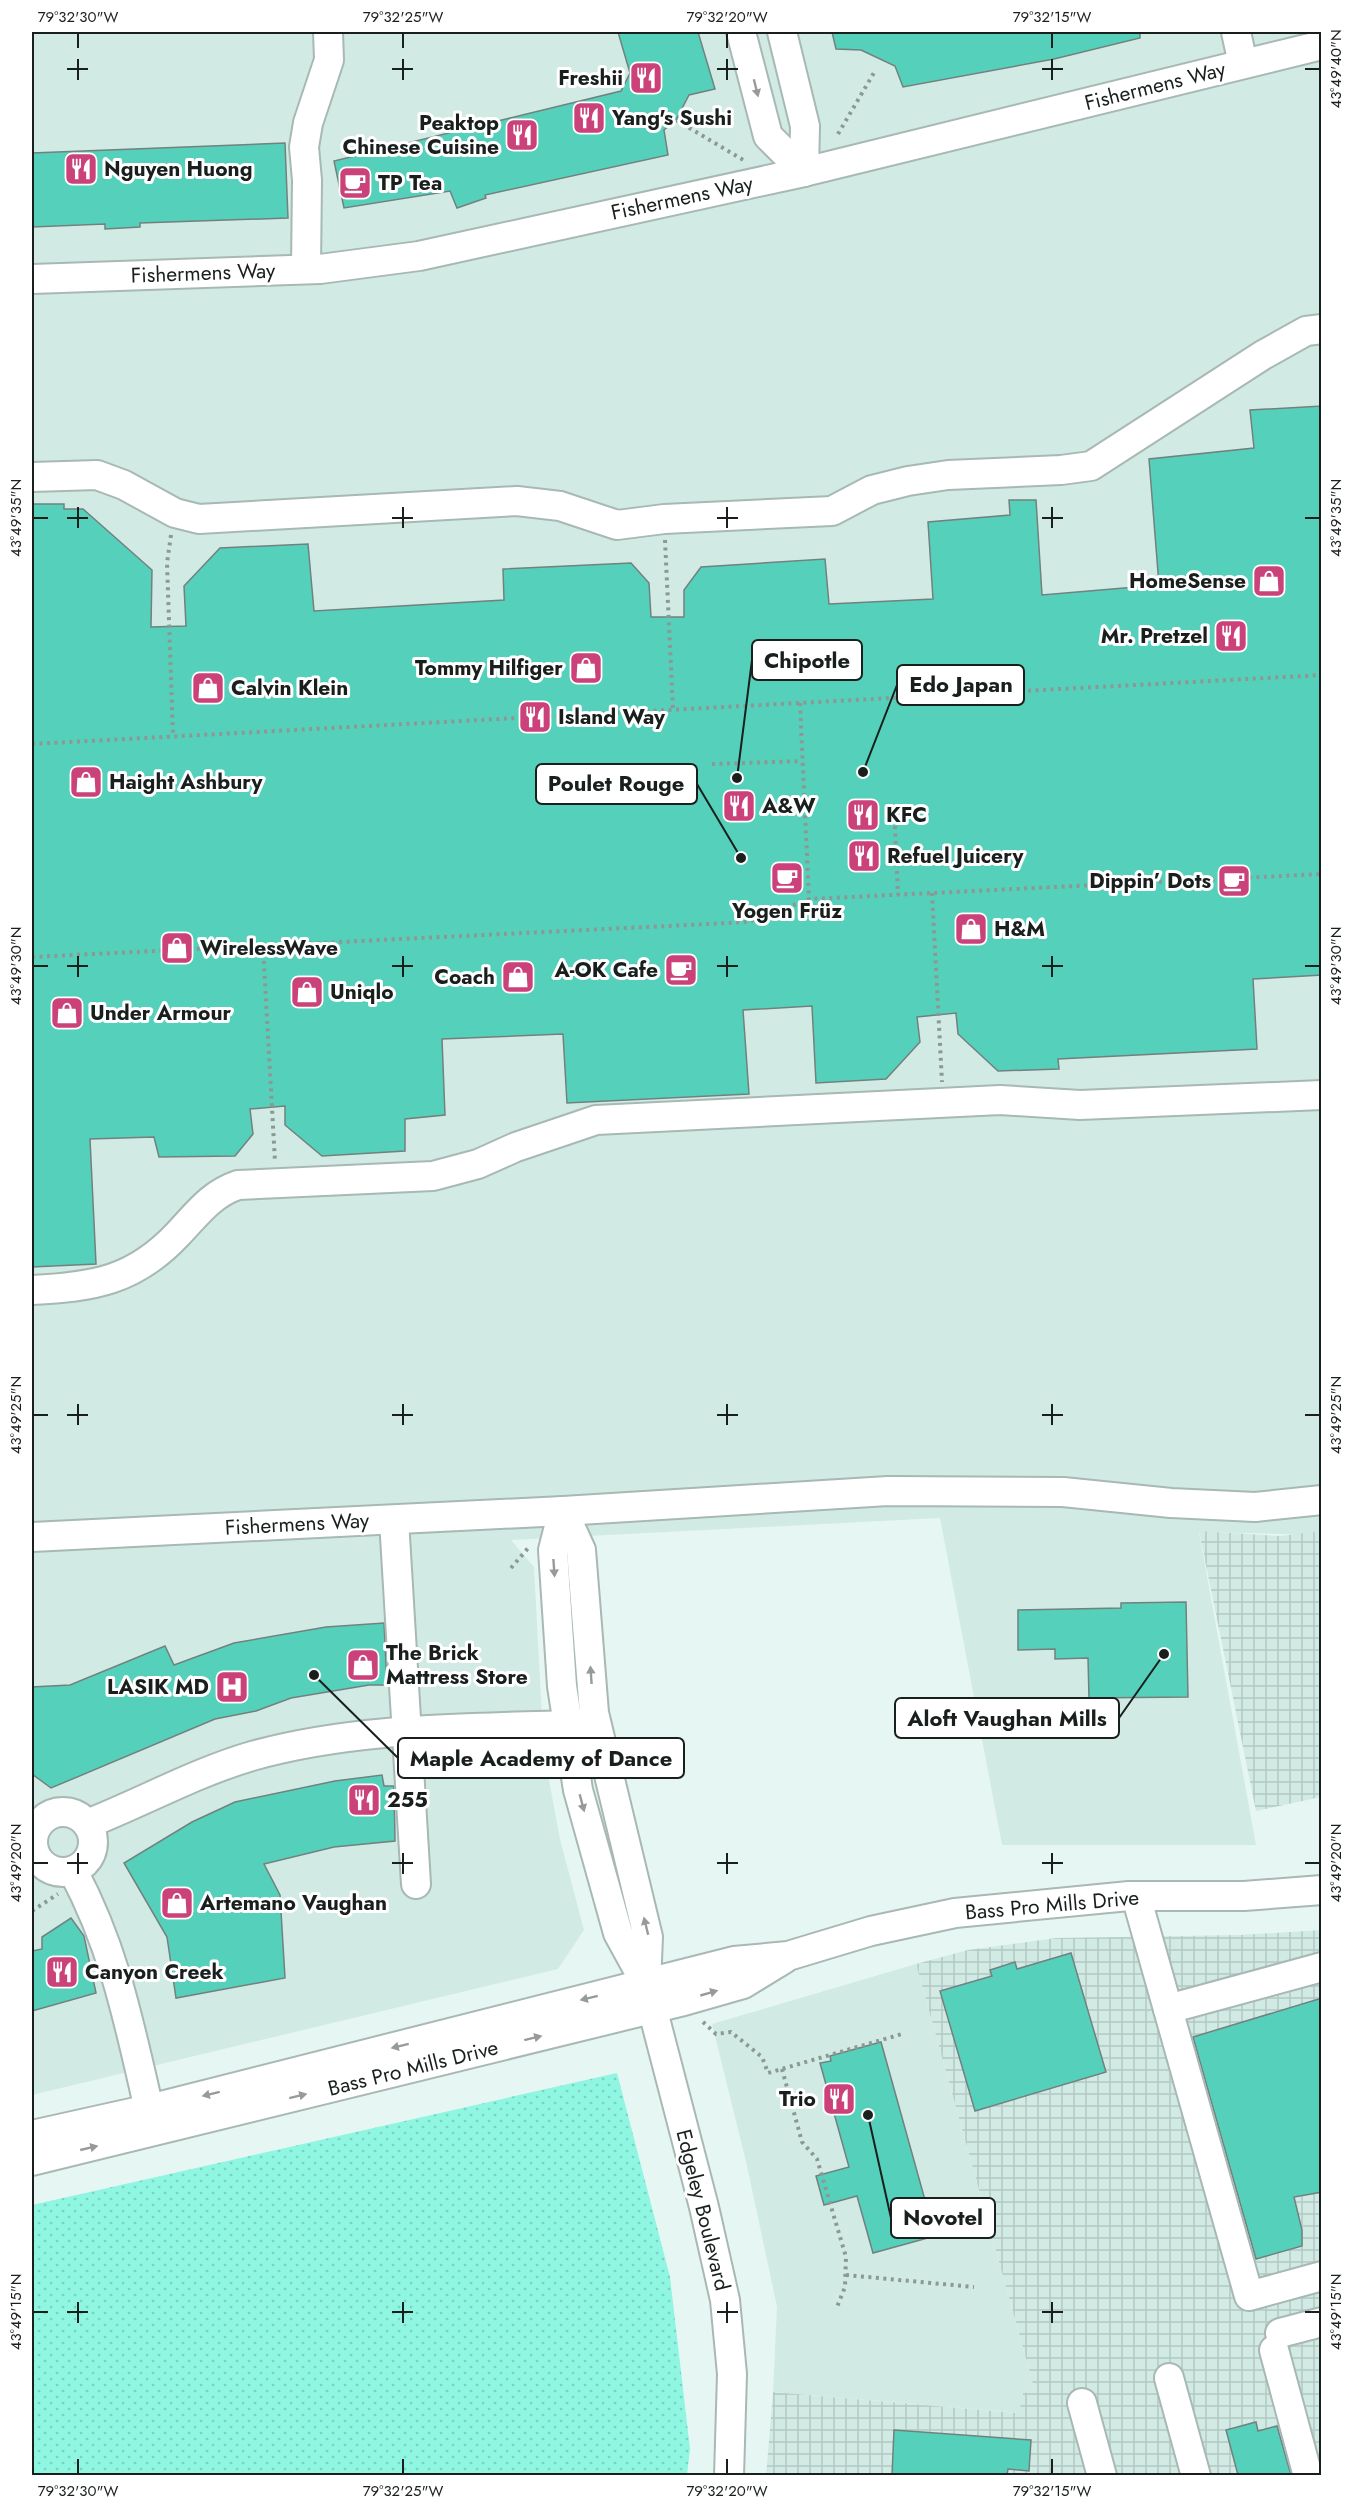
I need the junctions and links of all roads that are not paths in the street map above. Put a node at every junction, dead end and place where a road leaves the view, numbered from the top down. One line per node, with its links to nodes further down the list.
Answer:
1 (328, 32): 8 (street)
2 (741, 32): 7 (street, one-way to 7)
3 (782, 32): 7 (street)
4 (1236, 32): 6 (street)
5 (1322, 45): 6 (street, Fishermens Way)
6 (1243, 64): 7 (street, Fishermens Way)
7 (804, 172): 8 (street, Fishermens Way)
8 (306, 269): 9 (street, Fishermens Way)
9 (32, 279)
10 (1322, 329): 11 (street)
11 (32, 477)
12 (1322, 1095): 13 (street)
13 (32, 1290)
14 (1322, 1500): 15 (street, Fishermens Way)
15 (563, 1511): 16 (street, Fishermens Way); 18 (street, one-way to 15); 19 (street, one-way to 19)
16 (394, 1520): 17 (street, Fishermens Way); 20 (street)
17 (32, 1538)
18 (596, 1724): 19 (street); 28 (street, one-way to 18)
19 (568, 1725): 20 (street); 28 (street, one-way to 28)
20 (408, 1731): 21 (street); 24 (street)
21 (87, 1824): 22 (street); 23 (street)
22 (33, 1830): 23 (street)
23 (78, 1879): 30 (street)
24 (416, 1884)
25 (1321, 1892): 26 (street, Bass Pro Mills Drive)
26 (1136, 1896): 28 (street, Bass Pro Mills Drive); 29 (street)
27 (1322, 1968): 29 (street)
28 (649, 1997): 30 (street, Bass Pro Mills Drive, one-way to 30); 32 (street, Bass Pro Mills Drive, one-way to 28); 37 (street, Edgeley Boulevard)
29 (1168, 2009): 33 (street)
30 (149, 2109): 31 (street, Bass Pro Mills Drive)
31 (32, 2135)
32 (32, 2161)
33 (1322, 2276)
34 (1322, 2322): 40 (street)
35 (1169, 2378): 39 (street)
36 (1082, 2403): 38 (street)
37 (729, 2475)
38 (1102, 2475)
39 (1196, 2475)
40 (1308, 2475)

